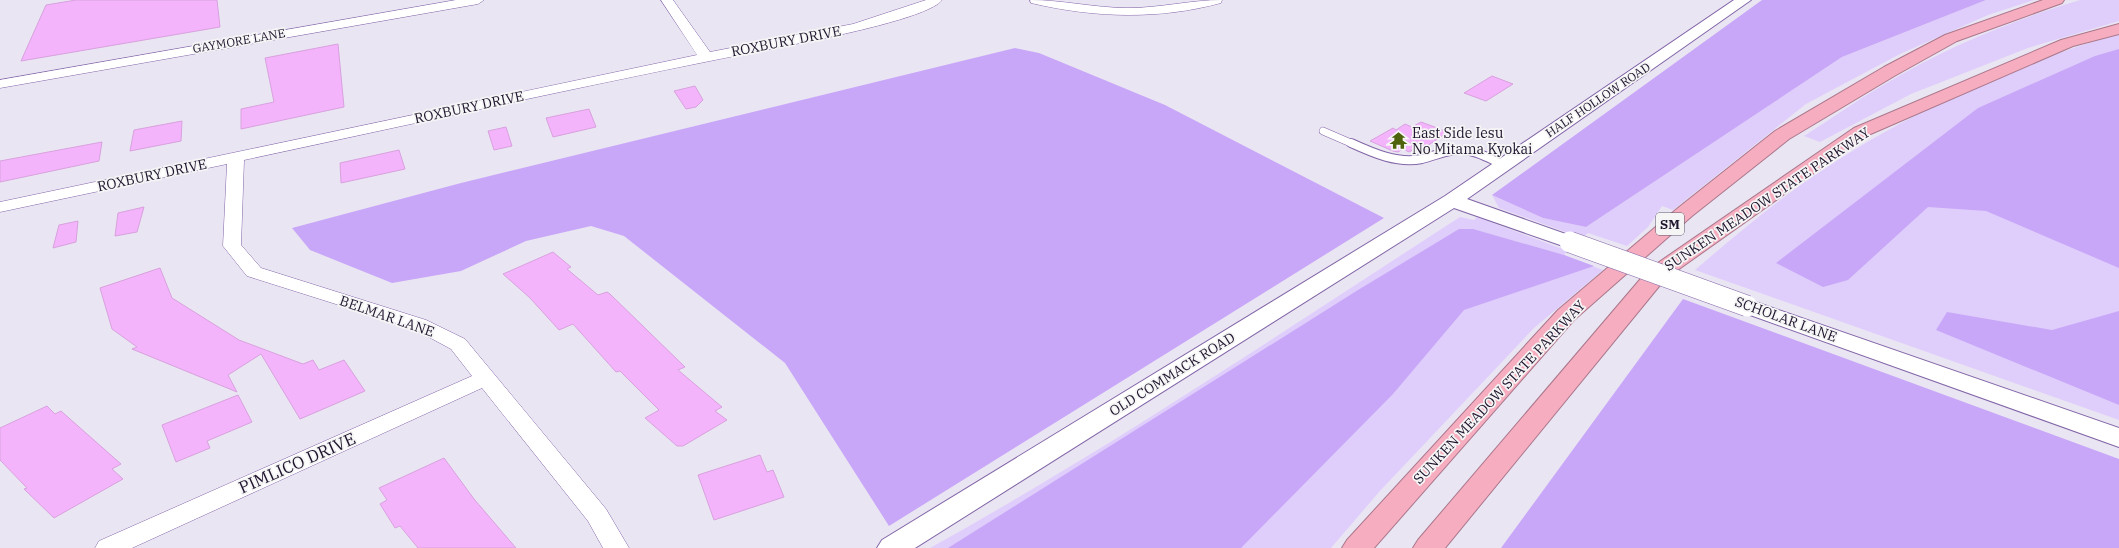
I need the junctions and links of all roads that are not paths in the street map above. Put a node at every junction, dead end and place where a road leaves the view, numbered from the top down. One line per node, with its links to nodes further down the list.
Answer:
1 (478, 0): 10 (street, GAYMORE LANE)
2 (667, 0): 9 (street)
3 (936, 0): 9 (street, ROXBURY DRIVE)
4 (1036, 0): 5 (street)
5 (1216, 0)
6 (1744, 0): 13 (street, HALF HOLLOW ROAD)
7 (2056, 0): 21 (highway, SUNKEN MEADOW STATE PARKWAY / SM)
8 (2119, 29): 22 (highway, SUNKEN MEADOW STATE PARKWAY / SM)
9 (706, 57): 12 (street, ROXBURY DRIVE)
10 (0, 84)
11 (1323, 131): 13 (lane)
12 (236, 157): 15 (street, ROXBURY DRIVE); 16 (street, BELMAR LANE)
13 (1504, 164): 14 (street, HALF HOLLOW ROAD)
14 (1452, 200): 17 (street, SCHOLAR LANE, bridge); 20 (street, OLD COMMACK ROAD)
15 (0, 207)
16 (486, 378): 18 (street, PIMLICO DRIVE); 19 (street, BELMAR LANE)
17 (2119, 438)
18 (108, 548)
19 (616, 548)
20 (892, 548)
21 (1357, 548)
22 (1428, 548)

